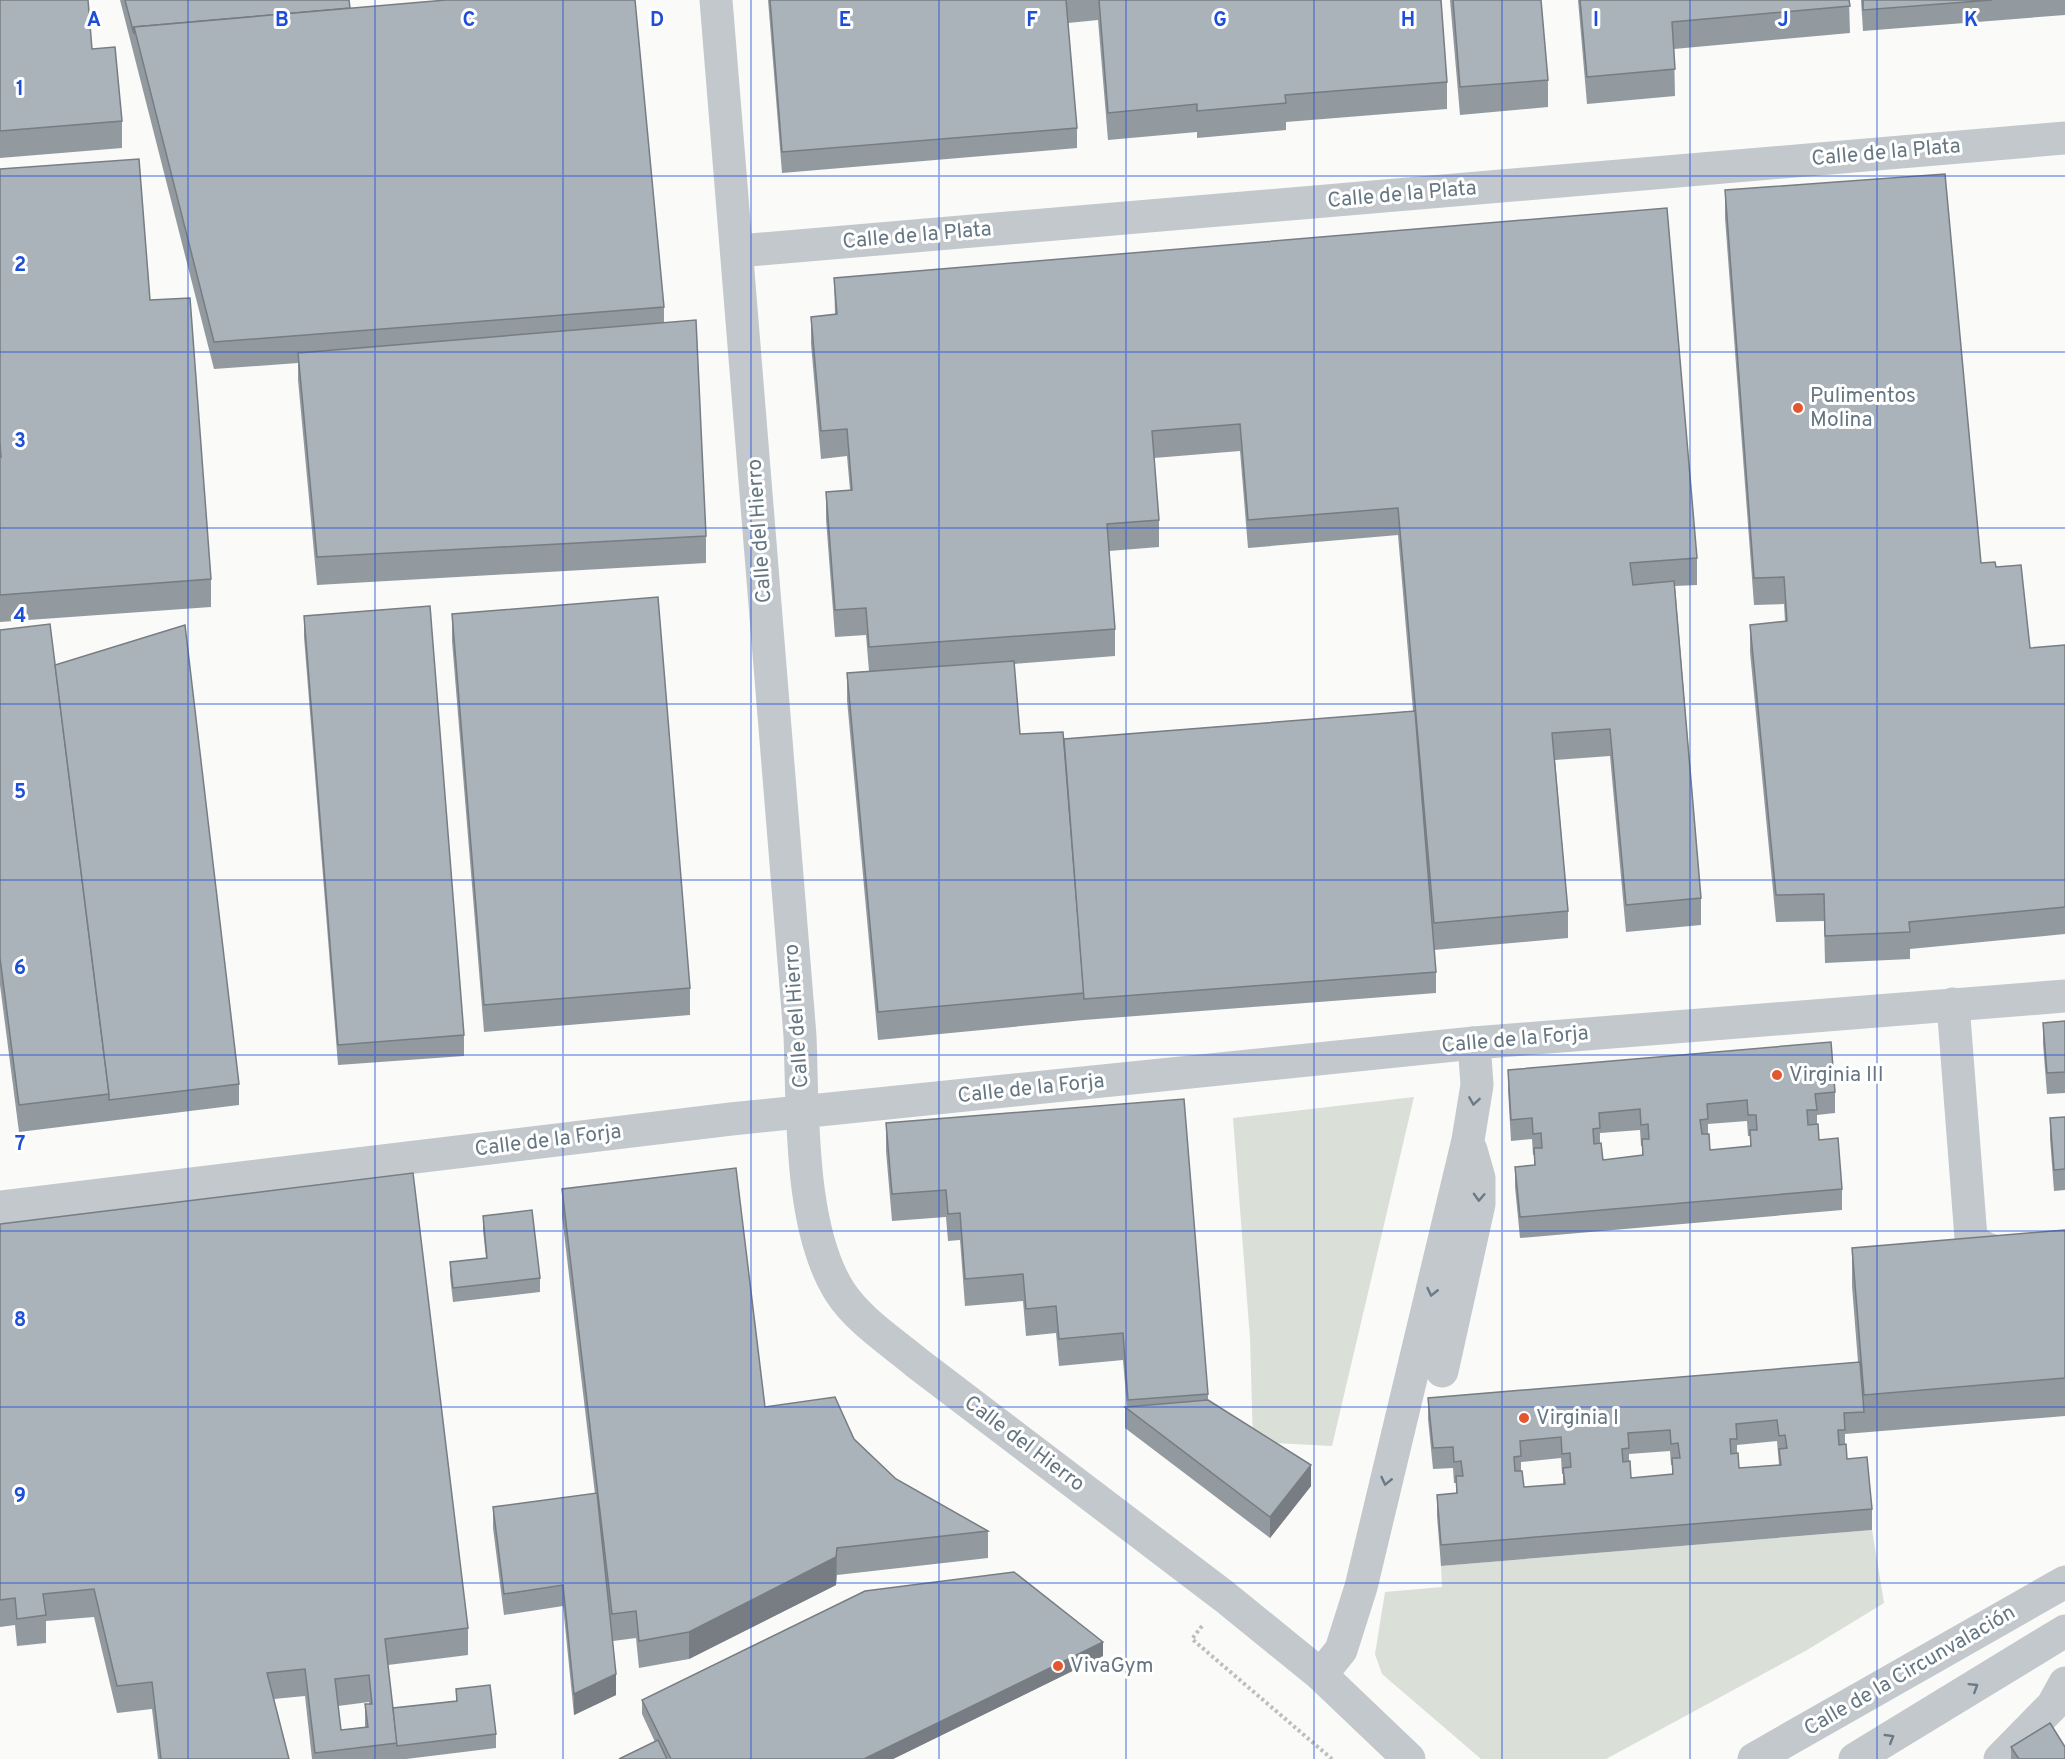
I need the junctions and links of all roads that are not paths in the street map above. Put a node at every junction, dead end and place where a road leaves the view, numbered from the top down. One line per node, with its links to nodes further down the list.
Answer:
1 (716, 0): 3 (street, Calle del Hierro)
2 (2065, 138): 3 (street, Calle de la Plata)
3 (738, 252): 7 (street, Calle del Hierro)
4 (2065, 996): 5 (street, Calle de la Forja)
5 (1953, 1004): 6 (street, Calle de la Forja); 10 (street)
6 (1474, 1043): 7 (street, Calle de la Forja); 8 (street, one-way to 8)
7 (803, 1112): 9 (street, Calle de la Forja); 14 (street, Calle del Hierro)
8 (1468, 1140): 11 (street, one-way to 11); 14 (street, one-way to 14)
9 (0, 1207)
10 (2065, 1251)
11 (1442, 1371)
12 (2065, 1582): 17 (street, Calle de la Circunvalación)
13 (2065, 1631): 18 (street, Calle de la Circunvalación, one-way to 13)
14 (1321, 1675): 16 (street, Calle del Hierro)
15 (2065, 1683): 19 (street)
16 (1408, 1759)
17 (1754, 1759)
18 (1855, 1759)
19 (2000, 1759)

